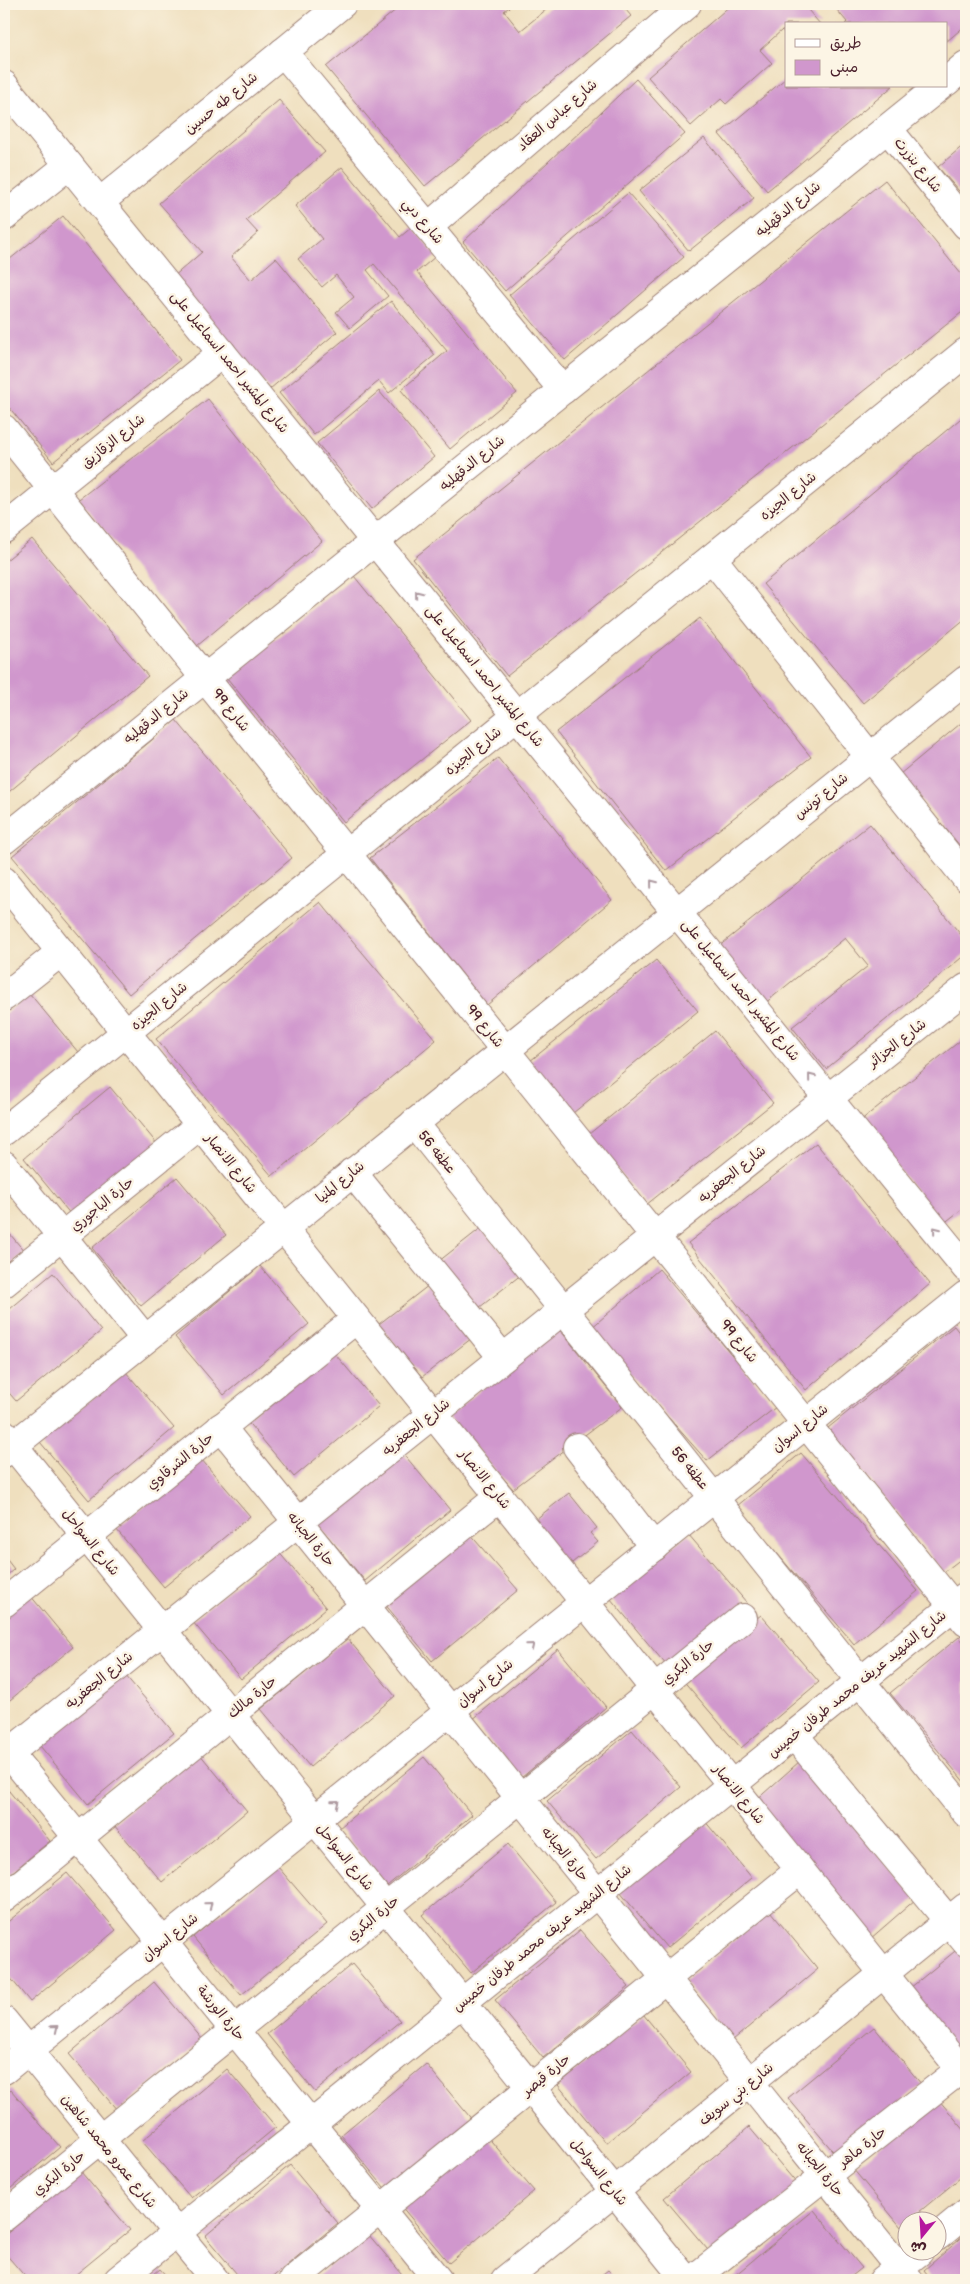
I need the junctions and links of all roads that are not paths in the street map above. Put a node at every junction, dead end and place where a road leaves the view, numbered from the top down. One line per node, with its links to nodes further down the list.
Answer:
1 (342, 4): 3 (street, شارع طه حسين)
2 (687, 4): 13 (street, شارع عباس العقاد)
3 (283, 52): 10 (street, شارع طه حسين); 13 (street, شارع دبي)
4 (966, 65): 5 (street)
5 (948, 80)
6 (4, 84): 9 (street, شارع المشير احمد اسماعيل على)
7 (938, 88): 8 (street, شارع الدقهليه)
8 (888, 129): 12 (street, شارع بنزرت); 16 (street, شارع الدقهليه)
9 (69, 165): 10 (street, شارع المشير احمد اسماعيل على); 11 (street)
10 (100, 202): 15 (street, شارع المشير احمد اسماعيل على)
11 (4, 217)
12 (966, 224)
13 (428, 227): 16 (street, شارع دبي)
14 (966, 352): 21 (street, شارع الجيزه)
15 (222, 353): 18 (street, شارع الزقازيق); 20 (street, شارع المشير احمد اسماعيل على)
16 (563, 390): 20 (street, شارع الدقهليه)
17 (4, 429): 18 (street, شارع 99)
18 (53, 489): 19 (street, شارع الزقازيق); 22 (street, شارع 99)
19 (4, 529)
20 (375, 541): 22 (street, شارع الدقهليه); 24 (street, شارع المشير احمد اسماعيل على, one-way to 20)
21 (712, 558): 24 (street, شارع الجيزه); 25 (street)
22 (204, 678): 26 (street, شارع الدقهليه); 27 (street, شارع 99)
23 (966, 680): 25 (street, شارع تونس)
24 (517, 715): 27 (street, شارع الجيزه); 30 (street, شارع المشير احمد اسماعيل على, one-way to 24)
25 (870, 757): 28 (street); 30 (street, شارع تونس)
26 (4, 840)
27 (346, 854): 34 (street, شارع الجيزه); 35 (street, شارع 99)
28 (966, 878)
29 (4, 881): 31 (street, شارع الانصار)
30 (676, 911): 35 (street, شارع المنيا); 36 (street, شارع المشير احمد اسماعيل على, one-way to 30)
31 (61, 952): 33 (street); 34 (street, شارع الانصار)
32 (966, 988): 36 (street, شارع الجزائر)
33 (4, 997)
34 (126, 1033): 38 (street, شارع الانصار); 39 (street, شارع الجيزه)
35 (504, 1050): 37 (street, شارع المنيا); 44 (street, شارع 99)
36 (828, 1098): 44 (street, شارع الجعفريه); 45 (street, شارع المشير احمد اسماعيل على, one-way to 36)
37 (414, 1123): 41 (street, شارع المنيا); 48 (street, عطفه 56)
38 (200, 1125): 42 (street, شارع الانصار); 43 (street, حارة الباجوري)
39 (4, 1131)
40 (4, 1165): 43 (street)
41 (352, 1172): 42 (street, شارع المنيا); 51 (street)
42 (283, 1228): 49 (street, شارع الانصار); 50 (street, شارع المنيا)
43 (62, 1236): 46 (street, حارة الباجوري); 50 (street)
44 (655, 1236): 48 (street, شارع الجعفريه); 53 (street, شارع 99)
45 (966, 1268)
46 (4, 1284)
47 (966, 1295): 53 (street, شارع اسوان)
48 (563, 1310): 51 (street, شارع الجعفريه); 58 (street, عطفه 56)
49 (356, 1319): 52 (street, شارع الانصار); 54 (street, حارة الشرقاوي)
50 (145, 1340): 55 (street, شارع المنيا)
51 (503, 1358): 52 (street, شارع الجعفريه)
52 (433, 1414): 57 (street, شارع الانصار); 59 (street, شارع الجعفريه)
53 (806, 1424): 58 (street, شارع اسوان); 65 (street, شارع 99)
54 (222, 1427): 59 (street, حارة الجبانه); 60 (street, حارة الشرقاوي)
55 (7, 1444): 60 (street, شارع السواحل)
56 (577, 1447): 61 (street)
57 (499, 1497): 62 (street, شارع الانصار); 64 (street, حارة مالك)
58 (714, 1498): 61 (street, شارع اسوان); 68 (street, عطفه 56)
59 (298, 1522): 64 (street, حارة الجبانه); 67 (street, شارع الجعفريه)
60 (86, 1536): 63 (street, حارة الشرقاوي); 67 (street, شارع السواحل)
61 (654, 1547): 62 (street, شارع اسوان)
62 (585, 1602): 69 (street, شارع الانصار); 70 (street, شارع اسوان, one-way to 62)
63 (4, 1603)
64 (365, 1606): 70 (street, حارة الجبانه); 71 (street, حارة مالك)
65 (962, 1608): 68 (street, شارع الشهيد عريف محمد طرفان خميس)
66 (743, 1618): 69 (street, حارة البكري)
67 (162, 1630): 71 (street, شارع السواحل); 73 (street, شارع الجعفريه)
68 (861, 1681): 72 (street, شارع الشهيد عريف محمد طرفان خميس); 76 (street, عطفه 56)
69 (655, 1689): 74 (street, شارع الانصار); 75 (street, حارة البكري)
70 (450, 1711): 75 (street, حارة الجبانه); 77 (street, شارع اسوان, one-way to 70)
71 (230, 1715): 77 (street, شارع السواحل); 78 (street, حارة مالك)
72 (794, 1735): 74 (street, شارع الشهيد عريف محمد طرفان خميس); 83 (street)
73 (5, 1752): 78 (street, حارة الورشة)
74 (732, 1785): 79 (street, شارع الانصار); 80 (street, شارع الشهيد عريف محمد طرفان خميس)
75 (520, 1798): 80 (street, حارة الجبانه); 82 (street, حارة البكري)
76 (966, 1813)
77 (315, 1820): 82 (street, شارع السواحل); 84 (street, شارع اسوان, one-way to 77)
78 (78, 1838): 81 (street, حارة مالك); 84 (street, حارة الورشة)
79 (800, 1870): 86 (street, شارع الانصار); 87 (street, حارة قيصر)
80 (598, 1894): 87 (street, حارة الجبانه); 88 (street, شارع الشهيد عريف محمد طرفان خميس)
81 (4, 1898)
82 (386, 1908): 88 (street, شارع السواحل); 90 (street, حارة البكري)
83 (957, 1914): 85 (street); 86 (street, شارع بني سويف)
84 (163, 1942): 90 (street, حارة الورشة); 91 (street, شارع اسوان, one-way to 84)
85 (966, 1942)
86 (884, 1973): 93 (street, شارع الانصار); 94 (street, شارع بني سويف)
87 (666, 1978): 94 (street, حارة الجبانه); 95 (street, حارة قيصر)
88 (462, 2003): 95 (street, شارع السواحل); 96 (street, شارع الشهيد عريف محمد طرفان خميس)
89 (4, 2022): 91 (street, شارع عمرو محمد شاهين)
90 (234, 2030): 96 (street, حارة الورشة); 97 (street, حارة البكري)
91 (28, 2051): 92 (street, شارع اسوان); 97 (street, شارع عمرو محمد شاهين)
92 (4, 2070)
93 (964, 2073): 98 (street, حارة ماهر)
94 (750, 2082): 98 (street, حارة الجبانه); 99 (street, شارع بني سويف)
95 (531, 2088): 99 (street, شارع السواحل); 100 (street, حارة قيصر)
96 (311, 2124): 100 (street, حارة الورشة); 104 (street, شارع الشهيد عريف محمد طرفان خميس)
97 (100, 2139): 102 (street, حارة البكري); 104 (street, شارع عمرو محمد شاهين)
98 (825, 2176): 105 (street, حارة الجبانه); 112 (street, حارة ماهر)
99 (615, 2191): 110 (street, شارع بني سويف); 111 (street, شارع السواحل)
100 (380, 2209): 108 (street, حارة قيصر); 109 (street, حارة الورشة)
101 (966, 2213): 103 (street)
102 (4, 2217)
103 (948, 2228)
104 (176, 2233): 106 (street, شارع الشهيد عريف محمد طرفان خميس); 107 (street, شارع عمرو محمد شاهين)
105 (902, 2270)
106 (118, 2280)
107 (215, 2280)
108 (293, 2280)
109 (438, 2280)
110 (505, 2280)
111 (686, 2280)
112 (692, 2280)

